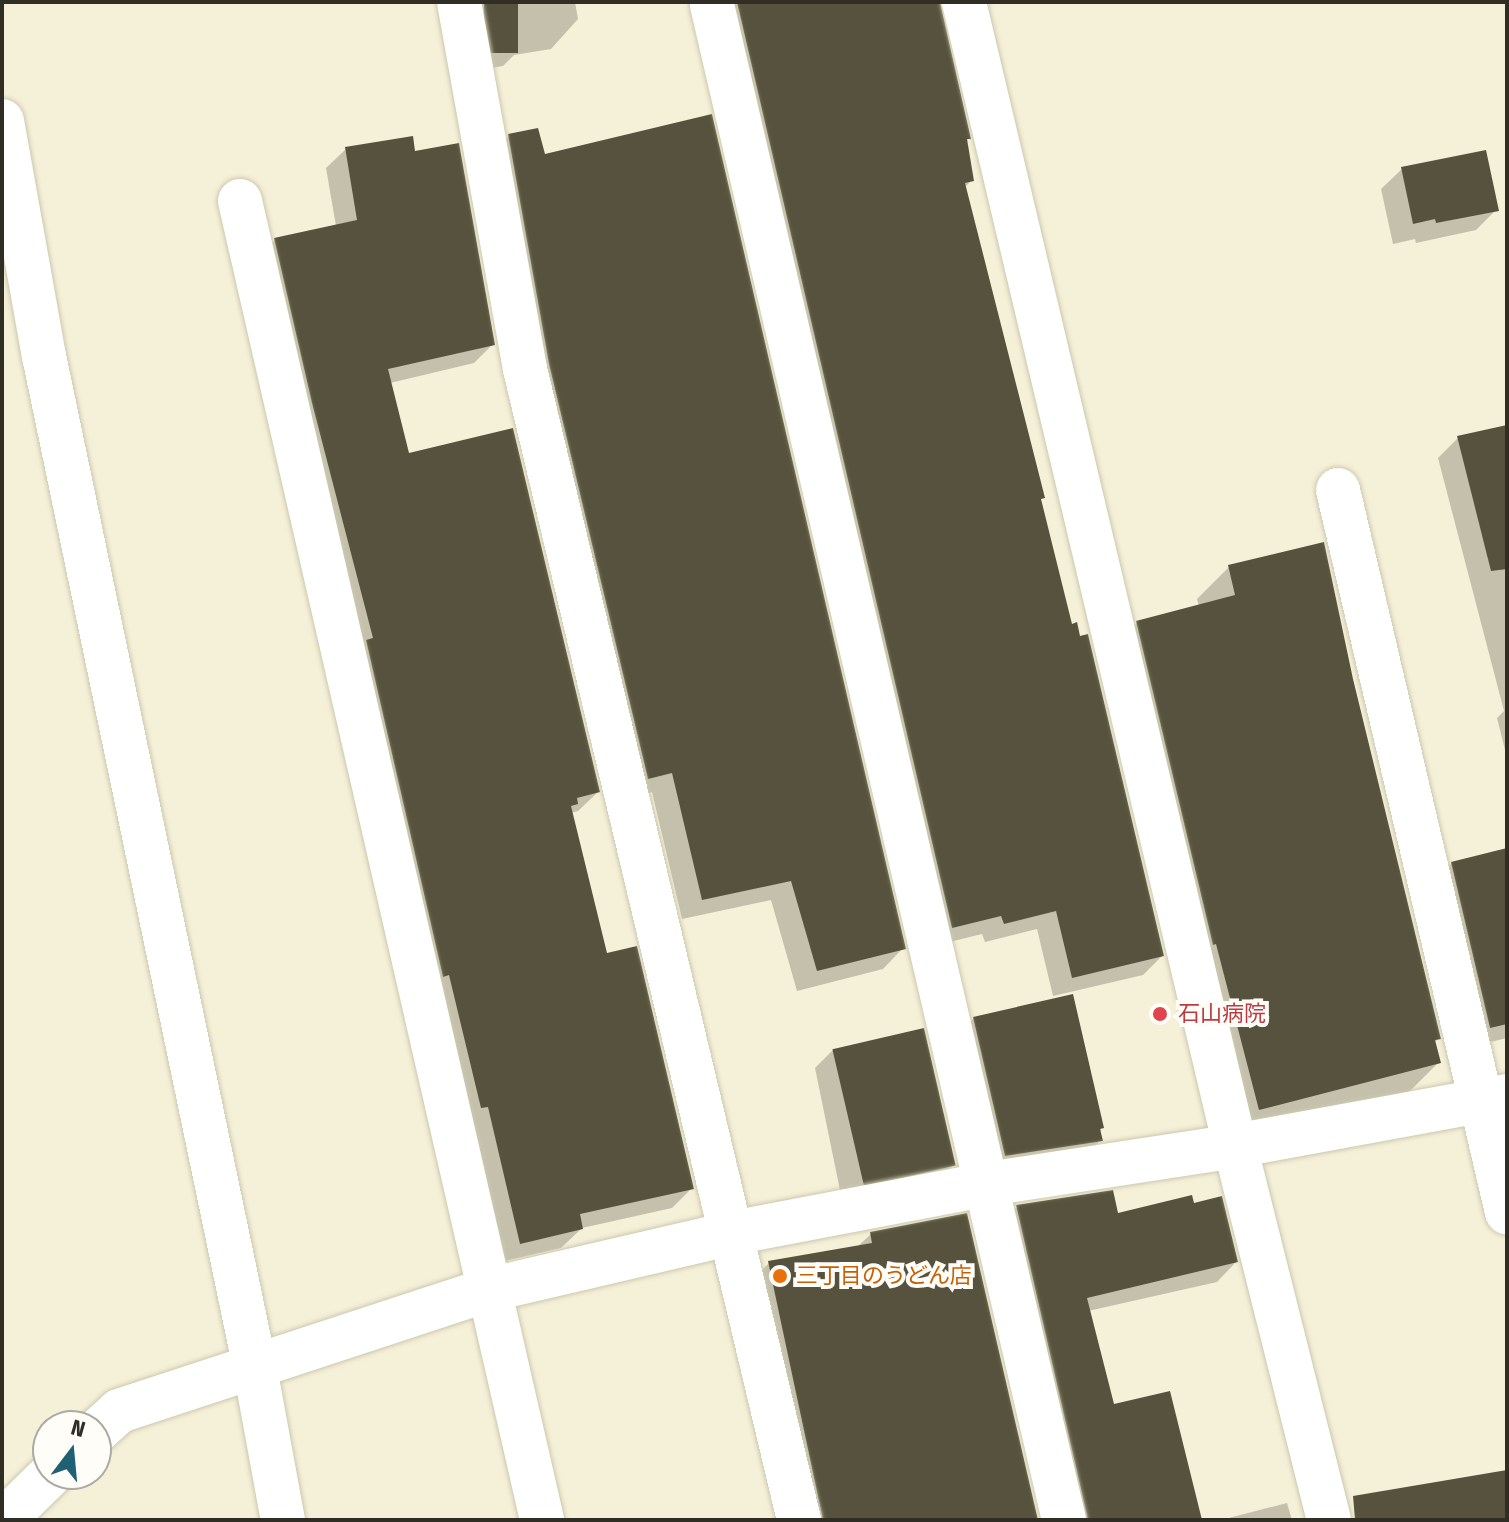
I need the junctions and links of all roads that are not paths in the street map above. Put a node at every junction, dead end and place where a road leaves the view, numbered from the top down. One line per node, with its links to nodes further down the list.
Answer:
1 (459, 2): 11 (street)
2 (964, 2): 8 (street)
3 (712, 5): 9 (street)
4 (2, 121): 13 (street)
5 (240, 201): 12 (street)
6 (1338, 490): 7 (street)
7 (1494, 1098): 8 (street); 10 (street)
8 (1235, 1146): 9 (street); 21 (street)
9 (988, 1184): 11 (street); 20 (street)
10 (1507, 1212)
11 (732, 1233): 12 (street); 19 (street)
12 (488, 1290): 13 (street); 18 (street)
13 (255, 1368): 14 (street); 17 (street)
14 (112, 1417)
15 (35, 1490): 16 (street)
16 (4, 1520)
17 (283, 1520)
18 (542, 1520)
19 (799, 1520)
20 (1064, 1520)
21 (1329, 1520)

